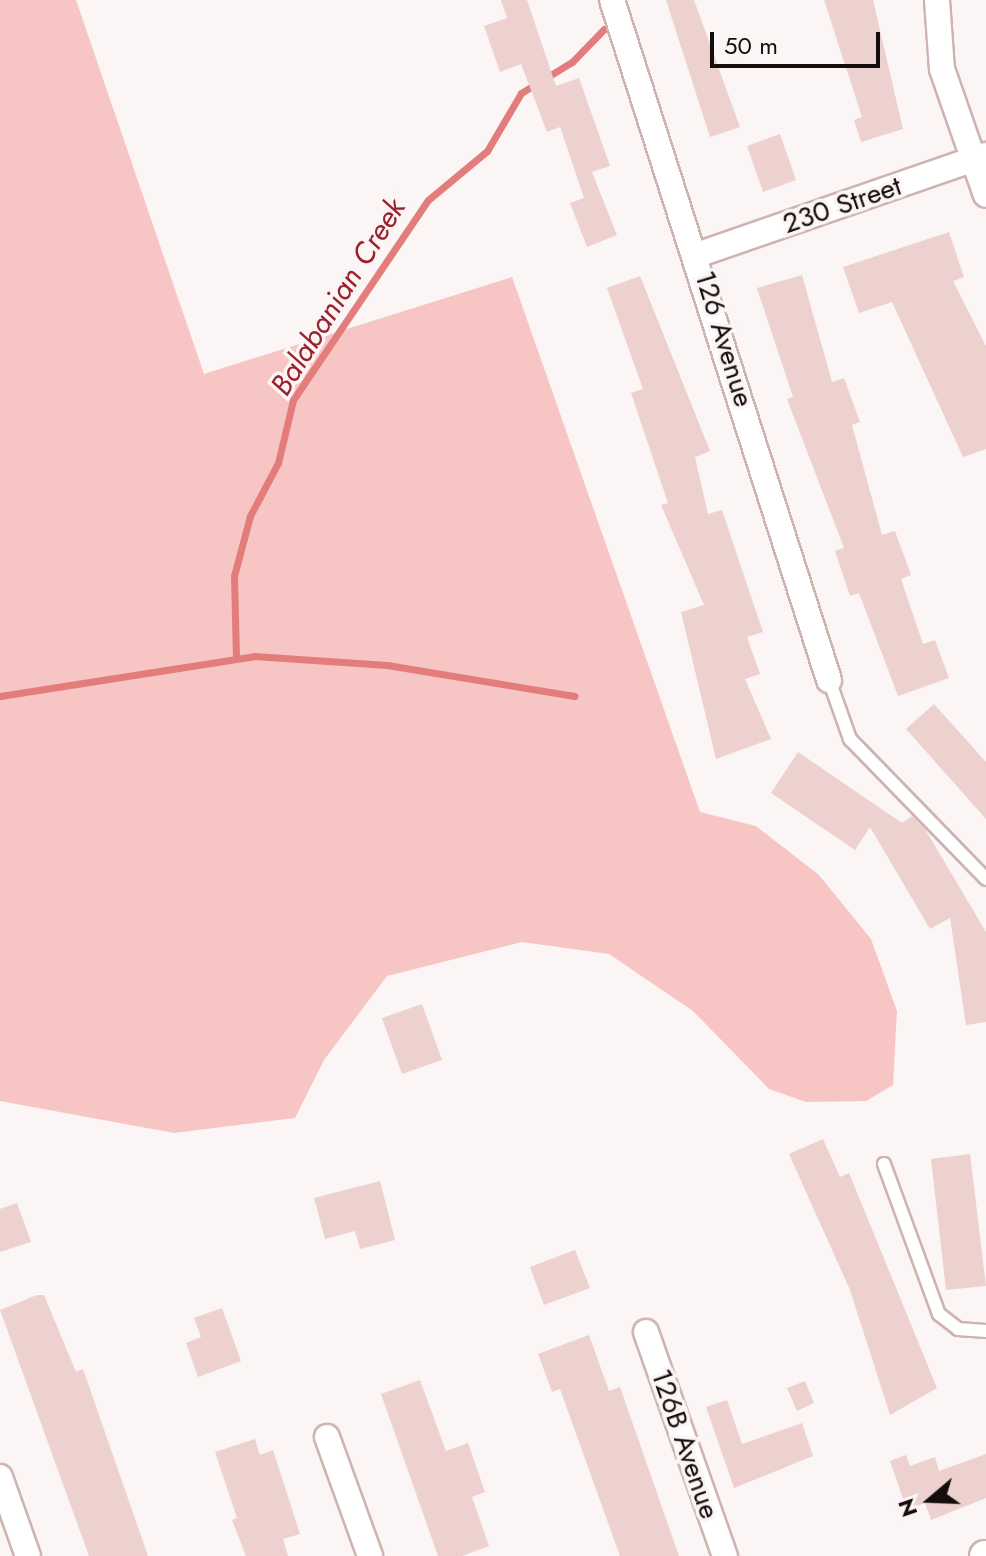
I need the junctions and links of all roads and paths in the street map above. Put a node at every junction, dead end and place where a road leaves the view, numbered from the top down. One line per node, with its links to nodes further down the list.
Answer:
1 (612, 0): 5 (street, 126 Avenue)
2 (937, 0): 3 (street)
3 (979, 157): 4 (street); 5 (street, 230 Street)
4 (986, 195)
5 (697, 255): 6 (street, 126 Avenue)
6 (829, 680): 7 (lane)
7 (986, 879)
8 (884, 1164): 9 (lane)
9 (986, 1331)
10 (646, 1332): 15 (street, 126B Avenue)
11 (327, 1437): 14 (street)
12 (0, 1477): 13 (street)
13 (28, 1556)
14 (370, 1556)
15 (725, 1556)

